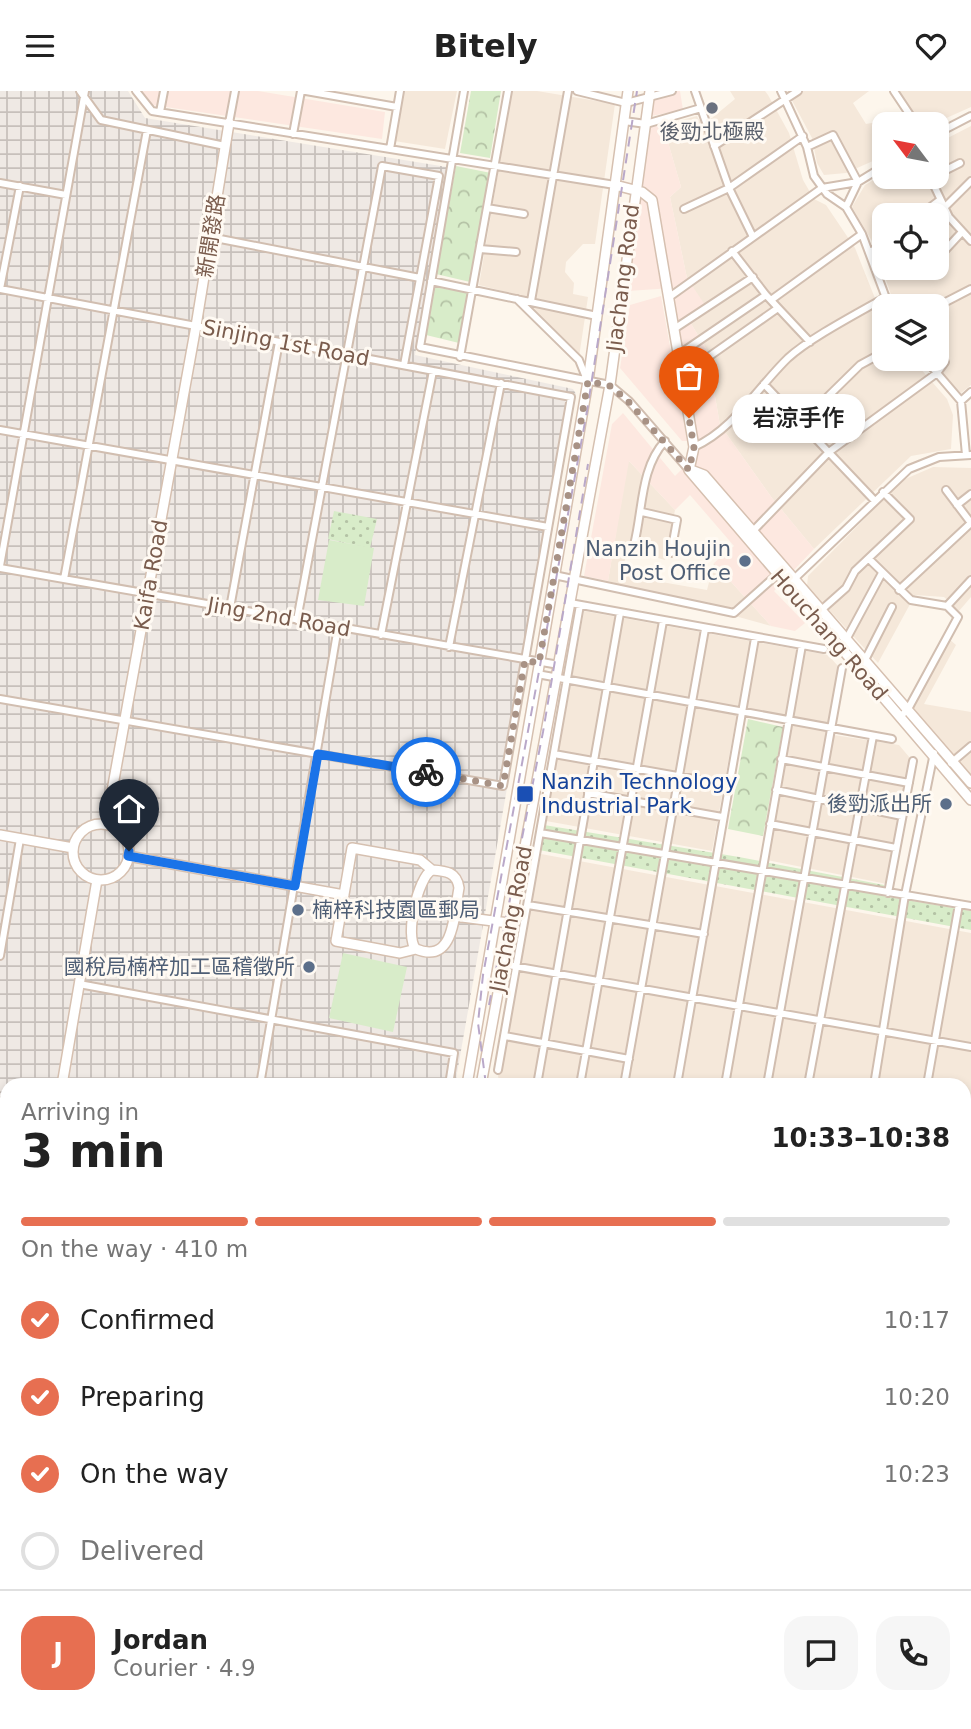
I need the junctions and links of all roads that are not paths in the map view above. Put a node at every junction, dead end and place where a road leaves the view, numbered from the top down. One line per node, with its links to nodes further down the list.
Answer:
1 (136, 91): 22 (street)
2 (164, 91): 22 (street)
3 (235, 91): 26 (street)
4 (303, 91): 20 (street); 30 (street)
5 (400, 91): 20 (street)
6 (464, 91): 36 (street)
7 (508, 91): 38 (street)
8 (568, 91): 41 (street)
9 (577, 91): 19 (street)
10 (628, 91): 19 (street, Jiachang Road)
11 (672, 91): 17 (street)
12 (695, 91): 21 (street)
13 (781, 91): 18 (street)
14 (798, 91): 18 (street)
15 (894, 91): 23 (street)
16 (83, 93): 29 (street); 51 (street)
17 (650, 93): 19 (street); 27 (street, Jiachang Road)
18 (787, 99): 31 (street); 33 (street)
19 (626, 103): 25 (street, Jiachang Road)
20 (397, 107): 35 (street)
21 (701, 108): 27 (street); 33 (street)
22 (160, 112): 26 (street)
23 (908, 112)
24 (971, 116): 28 (street)
25 (624, 121): 27 (street); 45 (street, Jiachang Road)
26 (229, 123): 30 (street); 32 (street, 新開發路)
27 (646, 124): 50 (street, Jiachang Road)
28 (949, 127)
29 (147, 130): 32 (street); 86 (street)
30 (293, 134): 35 (street)
31 (803, 136): 34 (street); 47 (street)
32 (225, 146): 63 (street, 新開發路)
33 (714, 146): 47 (street)
34 (807, 147): 43 (street); 48 (street)
35 (390, 149): 36 (street)
36 (452, 159): 38 (street); 73 (street)
37 (960, 163): 39 (street)
38 (495, 166): 41 (street); 56 (street)
39 (949, 168)
40 (872, 173): 43 (street)
41 (554, 175): 45 (street); 83 (street)
42 (971, 181): 54 (street)
43 (858, 182): 48 (street); 55 (street)
44 (0, 183): 46 (street)
45 (615, 185): 50 (street); 87 (street, Jiachang Road)
46 (19, 186): 51 (street); 74 (street)
47 (729, 188): 57 (street); 62 (street)
48 (822, 188): 55 (street); 62 (street)
49 (936, 189): 52 (street)
50 (634, 190): 80 (street); 103 (street, Jiachang Road)
51 (66, 195): 79 (street)
52 (940, 201): 53 (street)
53 (937, 203)
54 (949, 203)
55 (846, 207): 61 (street)
56 (487, 208): 58 (street); 66 (street)
57 (684, 209)
58 (524, 213)
59 (949, 216): 60 (street)
60 (961, 233): 64 (street); 65 (street)
61 (862, 234): 69 (street); 78 (street)
62 (752, 235): 67 (street)
63 (210, 237): 70 (street); 88 (street, 新開發路)
64 (971, 241)
65 (949, 246)
66 (480, 249): 68 (street); 75 (street)
67 (732, 251): 71 (street); 80 (street)
68 (516, 252)
69 (871, 252): 77 (street)
70 (363, 267): 72 (street); 72 (street); 92 (street)
71 (752, 277): 78 (street); 89 (street)
72 (420, 278): 96 (street)
73 (431, 281): 75 (street); 94 (street)
74 (0, 289): 79 (street, Sinjing 1st Road)
75 (472, 289): 81 (street); 94 (street)
76 (971, 289): 82 (street)
77 (883, 294)
78 (768, 297): 85 (street); 93 (street)
79 (47, 298): 86 (street, Sinjing 1st Road); 109 (street)
80 (668, 298): 89 (street)
81 (517, 299): 83 (street); 100 (street)
82 (949, 300)
83 (531, 301): 87 (street)
84 (872, 305): 91 (street)
85 (778, 307): 91 (street); 97 (street)
86 (113, 310): 88 (street, Sinjing 1st Road); 112 (street)
87 (597, 316): 100 (street, Jiachang Road)
88 (196, 326): 90 (street, Sinjing 1st Road); 116 (street, Kaifa Road)
89 (674, 328): 93 (street)
90 (279, 342): 92 (street, Sinjing 1st Road); 118 (street)
91 (810, 342): 102 (street)
92 (346, 354): 96 (street, Sinjing 1st Road); 119 (street)
93 (678, 355): 97 (street)
94 (460, 357): 100 (street)
95 (872, 358): 105 (street)
96 (404, 365): 98 (street, Sinjing 1st Road)
97 (680, 367): 113 (street)
98 (433, 371): 101 (street, Sinjing 1st Road); 124 (street)
99 (937, 373): 106 (street); 110 (street)
100 (588, 381): 103 (street); 137 (street, Jiachang Road)
101 (500, 383): 127 (street); 129 (street, Sinjing 1st Road)
102 (764, 384): 107 (street); 113 (street)
103 (610, 386): 111 (street); 139 (street, Jiachang Road)
104 (971, 392): 106 (street)
105 (828, 398): 107 (street); 110 (street)
106 (961, 401): 115 (street)
107 (802, 422): 114 (street)
108 (0, 430): 109 (street)
109 (23, 434): 112 (street); 134 (street)
110 (852, 436): 114 (street)
111 (665, 441): 117 (street); 126 (street)
112 (87, 446): 116 (street); 138 (street)
113 (694, 447): 117 (street)
114 (829, 452): 123 (street); 130 (street)
115 (969, 455): 121 (street)
116 (172, 461): 118 (street); 143 (street, Kaifa Road)
117 (689, 470): 130 (street, Houchang Road)
118 (254, 475): 119 (street); 147 (street)
119 (322, 488): 124 (street); 151 (street)
120 (946, 489): 125 (street)
121 (883, 492): 123 (street); 133 (street)
122 (971, 494): 125 (street)
123 (874, 500): 141 (street)
124 (408, 502): 127 (street); 155 (street)
125 (957, 505): 128 (street)
126 (642, 512): 131 (street); 132 (street)
127 (476, 514): 129 (street); 160 (street)
128 (971, 523): 142 (street)
129 (548, 527): 162 (street)
130 (749, 535): 135 (street, Houchang Road)
131 (635, 545)
132 (671, 553)
133 (869, 558): 136 (street); 148 (street)
134 (0, 567): 138 (street, Jing 2nd Road)
135 (781, 572): 139 (street); 141 (street, Houchang Road)
136 (882, 573): 142 (street); 157 (street)
137 (554, 575): 139 (street); 164 (street, Jiachang Road)
138 (64, 579): 143 (street, Jing 2nd Road)
139 (574, 579): 144 (street, Jiachang Road)
140 (971, 580): 145 (street)
141 (790, 582): 148 (street, Houchang Road); 150 (street, Houchang Road)
142 (899, 590): 145 (street)
143 (148, 594): 147 (street, Jing 2nd Road); 177 (street, Kaifa Road)
144 (575, 604): 149 (street); 165 (street, Jiachang Road); 169 (street)
145 (947, 606): 174 (street)
146 (892, 607): 163 (street)
147 (230, 608): 151 (street, Jing 2nd Road)
148 (822, 610): 150 (street); 157 (street, Houchang Road)
149 (620, 613): 152 (street); 170 (street)
150 (813, 617): 159 (street, Houchang Road)
151 (297, 620): 153 (street, Jing 2nd Road)
152 (663, 621): 154 (street); 171 (street)
153 (338, 627): 155 (street, Jing 2nd Road); 184 (street)
154 (705, 628): 156 (street); 173 (street)
155 (381, 635): 160 (street, Jing 2nd Road)
156 (755, 638): 158 (street); 175 (street)
157 (847, 638): 159 (street); 163 (street, Houchang Road)
158 (802, 645): 161 (street); 178 (street)
159 (839, 646): 167 (street, Houchang Road)
160 (449, 647): 162 (street, Jing 2nd Road)
161 (824, 649)
162 (525, 660): 164 (street, Jing 2nd Road); 184 (street)
163 (866, 660): 167 (street); 174 (street, Houchang Road)
164 (539, 663): 165 (street, Jing 2nd Road); 168 (street, Jiachang Road)
165 (559, 665): 169 (street, Jiachang Road)
166 (842, 668): 179 (street)
167 (858, 668): 176 (street, Houchang Road)
168 (537, 674): 169 (street); 238 (street, Jiachang Road)
169 (562, 679): 170 (street); 185 (street); 239 (street, Jiachang Road)
170 (607, 687): 171 (street); 188 (street)
171 (650, 695): 173 (street); 192 (street)
172 (0, 699): 177 (street)
173 (692, 702): 175 (street); 194 (street)
174 (908, 709): 176 (street); 183 (street, Houchang Road)
175 (741, 711): 178 (street); 198 (street)
176 (900, 717): 186 (street, Houchang Road)
177 (125, 720): 184 (street); 209 (street, Kaifa Road)
178 (788, 720): 179 (street); 187 (street)
179 (831, 728): 180 (street); 191 (street)
180 (873, 736): 181 (street); 195 (street)
181 (892, 739)
182 (971, 746): 190 (street)
183 (941, 748): 186 (street); 190 (street, Houchang Road)
184 (318, 754): 228 (street)
185 (554, 754): 188 (street); 212 (street)
186 (933, 755): 193 (street, Houchang Road); 231 (street)
187 (782, 759): 191 (street); 200 (street)
188 (594, 761): 192 (street); 201 (street)
189 (913, 761): 197 (street)
190 (953, 761): 193 (street); 196 (street, Houchang Road)
191 (824, 767): 195 (street); 202 (street)
192 (637, 769): 194 (street); 204 (street)
193 (945, 769): 199 (street, Houchang Road)
194 (679, 776): 198 (street); 206 (street)
195 (866, 776): 197 (street); 205 (street)
196 (970, 779): 199 (street)
197 (909, 783): 207 (street)
198 (728, 785): 208 (street)
199 (959, 786): 203 (street, Houchang Road)
200 (776, 790): 202 (street); 210 (street)
201 (589, 793): 204 (street); 215 (street)
202 (818, 799): 205 (street); 211 (street)
203 (971, 800)
204 (631, 801): 206 (street); 217 (street)
205 (860, 807): 207 (street); 216 (street)
206 (673, 808): 208 (street); 220 (street)
207 (902, 816): 219 (street)
208 (722, 817): 222 (street)
209 (106, 824): 218 (street); 221 (street)
210 (770, 824): 211 (street); 224 (street)
211 (813, 832): 216 (street); 225 (street)
212 (540, 833): 215 (street); 233 (street)
213 (0, 835): 214 (street)
214 (20, 839): 218 (street); 243 (street)
215 (580, 840): 217 (street); 235 (street)
216 (854, 840): 219 (street); 227 (street)
217 (623, 847): 220 (street); 237 (street)
218 (73, 848): 226 (street)
219 (896, 848): 229 (street)
220 (665, 854): 222 (street); 240 (street)
221 (128, 856): 226 (street); 228 (street)
222 (714, 863): 224 (street); 241 (street)
223 (432, 870): 230 (street); 236 (street); 242 (street)
224 (762, 870): 225 (street); 251 (street)
225 (804, 878): 227 (street); 252 (street)
226 (97, 880): 248 (street)
227 (845, 885): 229 (street); 254 (street)
228 (295, 886): 230 (street); 253 (street)
229 (888, 893): 231 (street)
230 (344, 895): 242 (street)
231 (905, 895): 232 (street); 255 (street)
232 (959, 904): 234 (street); 257 (street)
233 (528, 905): 235 (street); 245 (street)
234 (971, 906)
235 (568, 912): 237 (street); 246 (street)
236 (454, 916): 238 (street); 242 (street)
237 (610, 919): 240 (street); 247 (street)
238 (495, 921): 239 (street); 266 (street, Jiachang Road)
239 (509, 923): 244 (street, Jiachang Road)
240 (652, 926): 241 (street); 249 (street)
241 (704, 935): 250 (street)
242 (416, 949)
243 (0, 956)
244 (502, 964): 245 (street); 267 (street, Jiachang Road)
245 (517, 967): 246 (street); 256 (street)
246 (556, 974): 247 (street); 258 (street)
247 (598, 981): 249 (street); 260 (street)
248 (79, 984): 253 (street); 263 (street)
249 (642, 989): 250 (street); 261 (street)
250 (692, 997): 251 (street); 271 (street)
251 (740, 1007): 252 (street); 272 (street)
252 (780, 1013): 254 (street); 273 (street)
253 (271, 1019): 264 (street); 265 (street)
254 (820, 1020): 255 (street); 274 (street)
255 (881, 1031): 257 (street); 275 (street)
256 (505, 1036): 258 (street); 262 (street)
257 (935, 1041): 259 (street); 276 (street)
258 (544, 1044): 260 (street); 268 (street)
259 (971, 1047)
260 (586, 1051): 261 (street); 269 (street)
261 (629, 1059): 270 (street)
262 (498, 1070)
263 (63, 1078)
264 (261, 1078)
265 (450, 1078)
266 (468, 1078)
267 (482, 1078)
268 (538, 1078)
269 (581, 1078)
270 (625, 1078)
271 (678, 1078)
272 (726, 1078)
273 (768, 1078)
274 (809, 1078)
275 (875, 1078)
276 (928, 1078)

